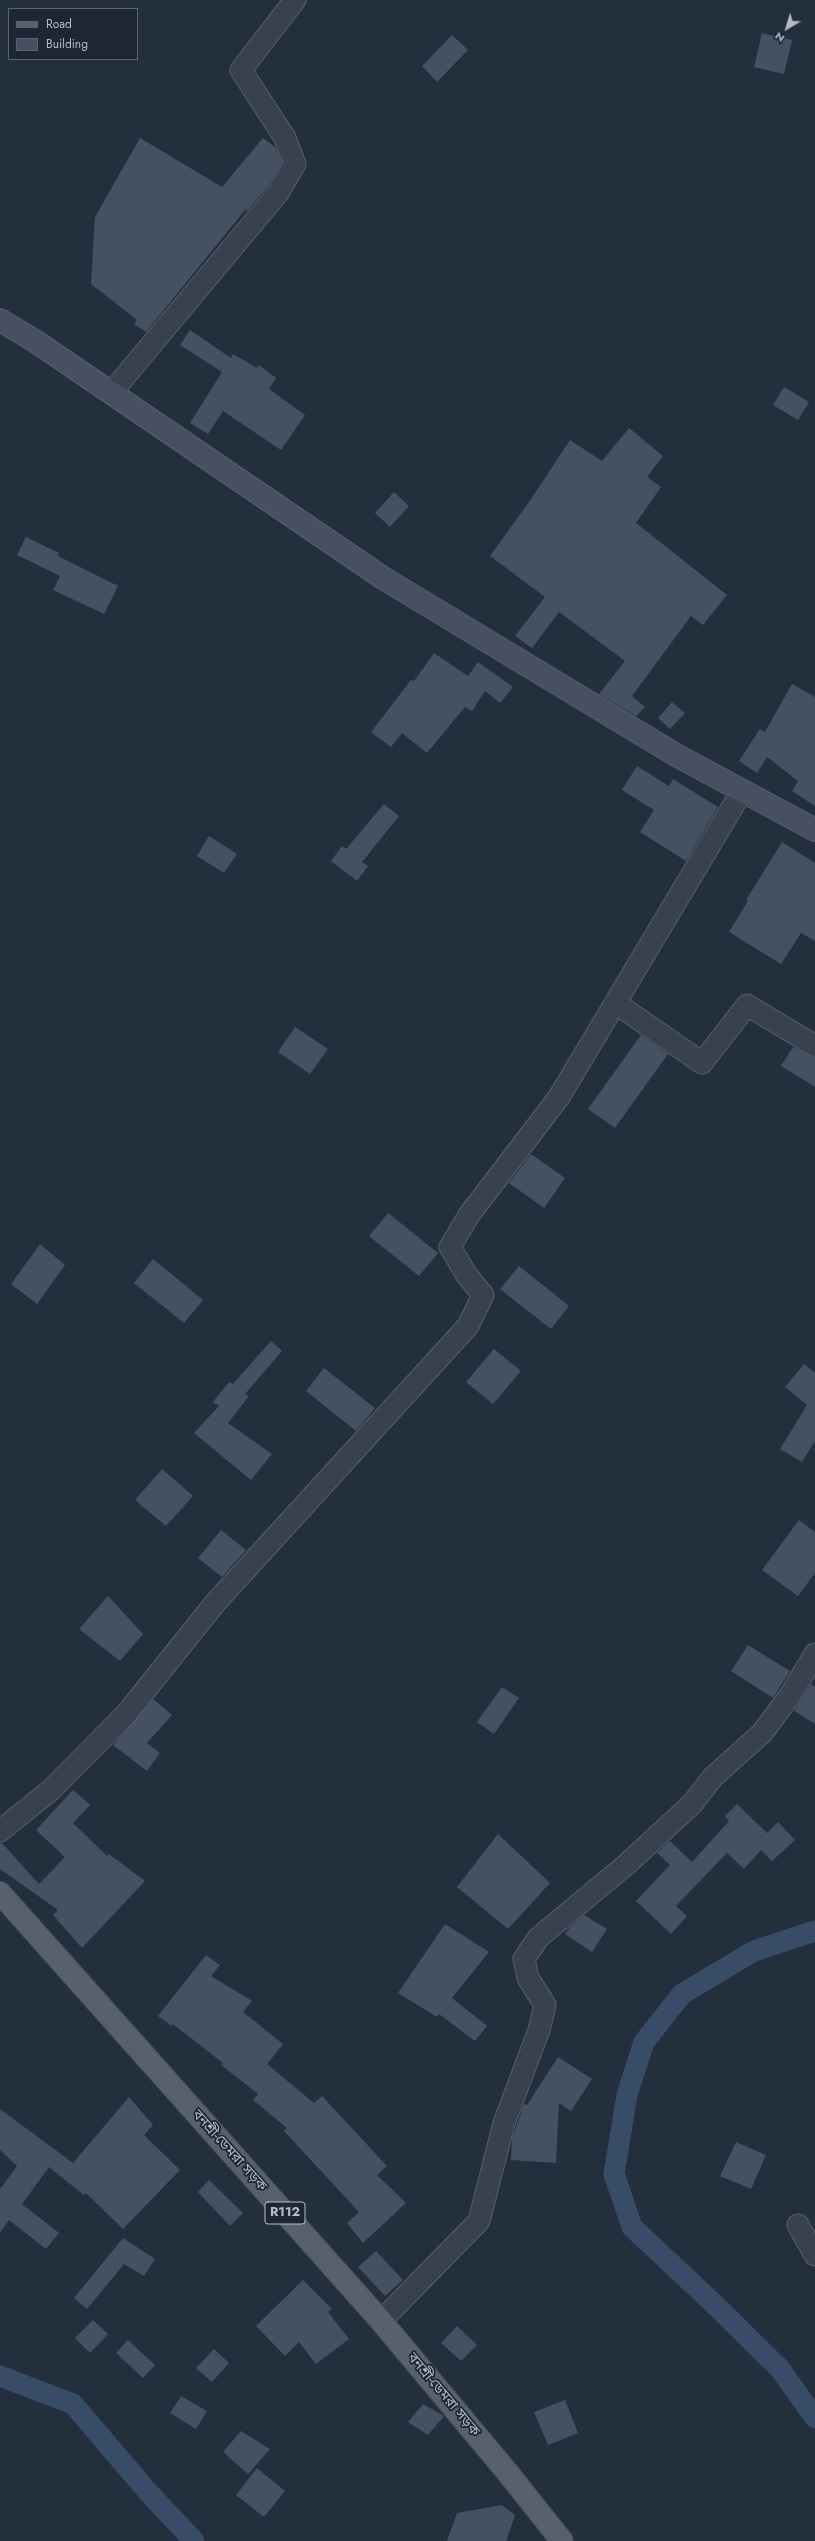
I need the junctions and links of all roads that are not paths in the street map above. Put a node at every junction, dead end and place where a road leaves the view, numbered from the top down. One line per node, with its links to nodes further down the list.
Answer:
1 (295, 0): 3 (street)
2 (0, 320): 3 (main road)
3 (111, 393): 4 (main road)
4 (742, 790): 5 (main road); 6 (street)
5 (815, 830)
6 (616, 1004): 7 (street); 9 (street)
7 (815, 1046)
8 (815, 1654): 13 (street)
9 (0, 1831)
10 (0, 1893): 13 (main road, বনশ্রী-ডেমরা সড়ক / R112)
11 (798, 2226): 12 (street)
12 (815, 2255)
13 (381, 2321): 14 (main road, বনশ্রী-ডেমরা সড়ক / R112)
14 (562, 2541)

